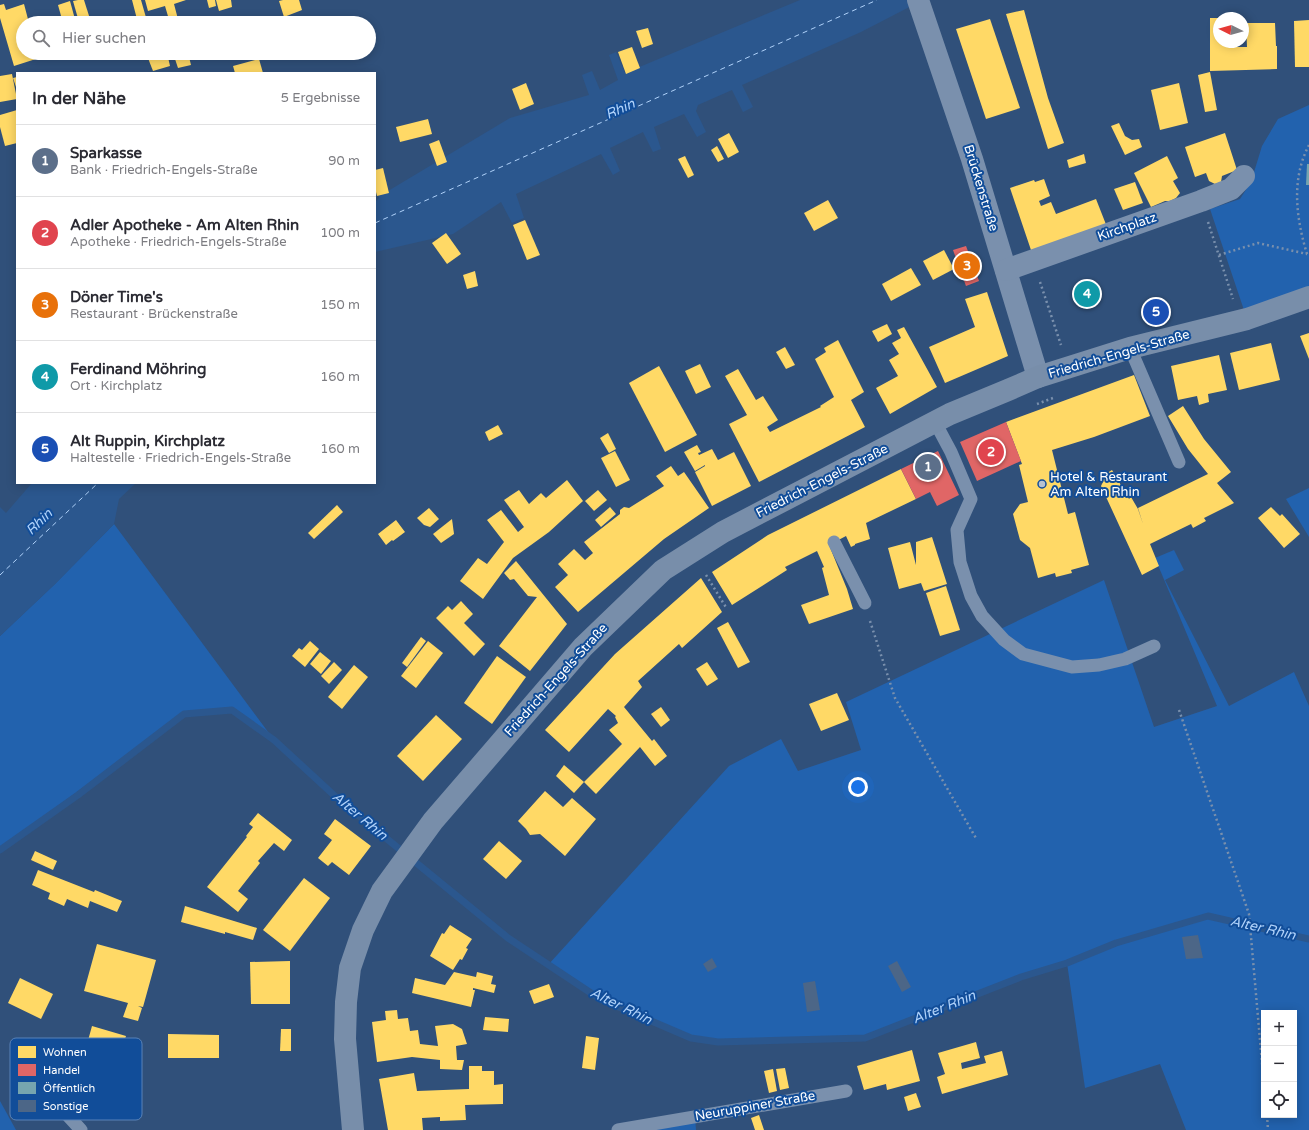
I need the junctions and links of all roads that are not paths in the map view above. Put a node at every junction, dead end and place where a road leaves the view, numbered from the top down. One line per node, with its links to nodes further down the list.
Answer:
1 (918, 0): 3 (street, Brückenstraße)
2 (1244, 176): 3 (street, Kirchplatz)
3 (1006, 270): 6 (street, Brückenstraße)
4 (1309, 297): 5 (main road, Friedrich-Engels-Straße)
5 (1130, 348): 6 (main road, Friedrich-Engels-Straße); 8 (lane)
6 (1038, 377): 7 (main road, Friedrich-Engels-Straße)
7 (934, 422): 11 (lane); 15 (main road, Friedrich-Engels-Straße)
8 (1179, 462)
9 (834, 542): 10 (lane)
10 (865, 603)
11 (1154, 646)
12 (846, 1091): 16 (lane, Neuruppiner Straße)
13 (72, 1120): 14 (lane)
14 (81, 1130)
15 (353, 1130)
16 (618, 1130)

